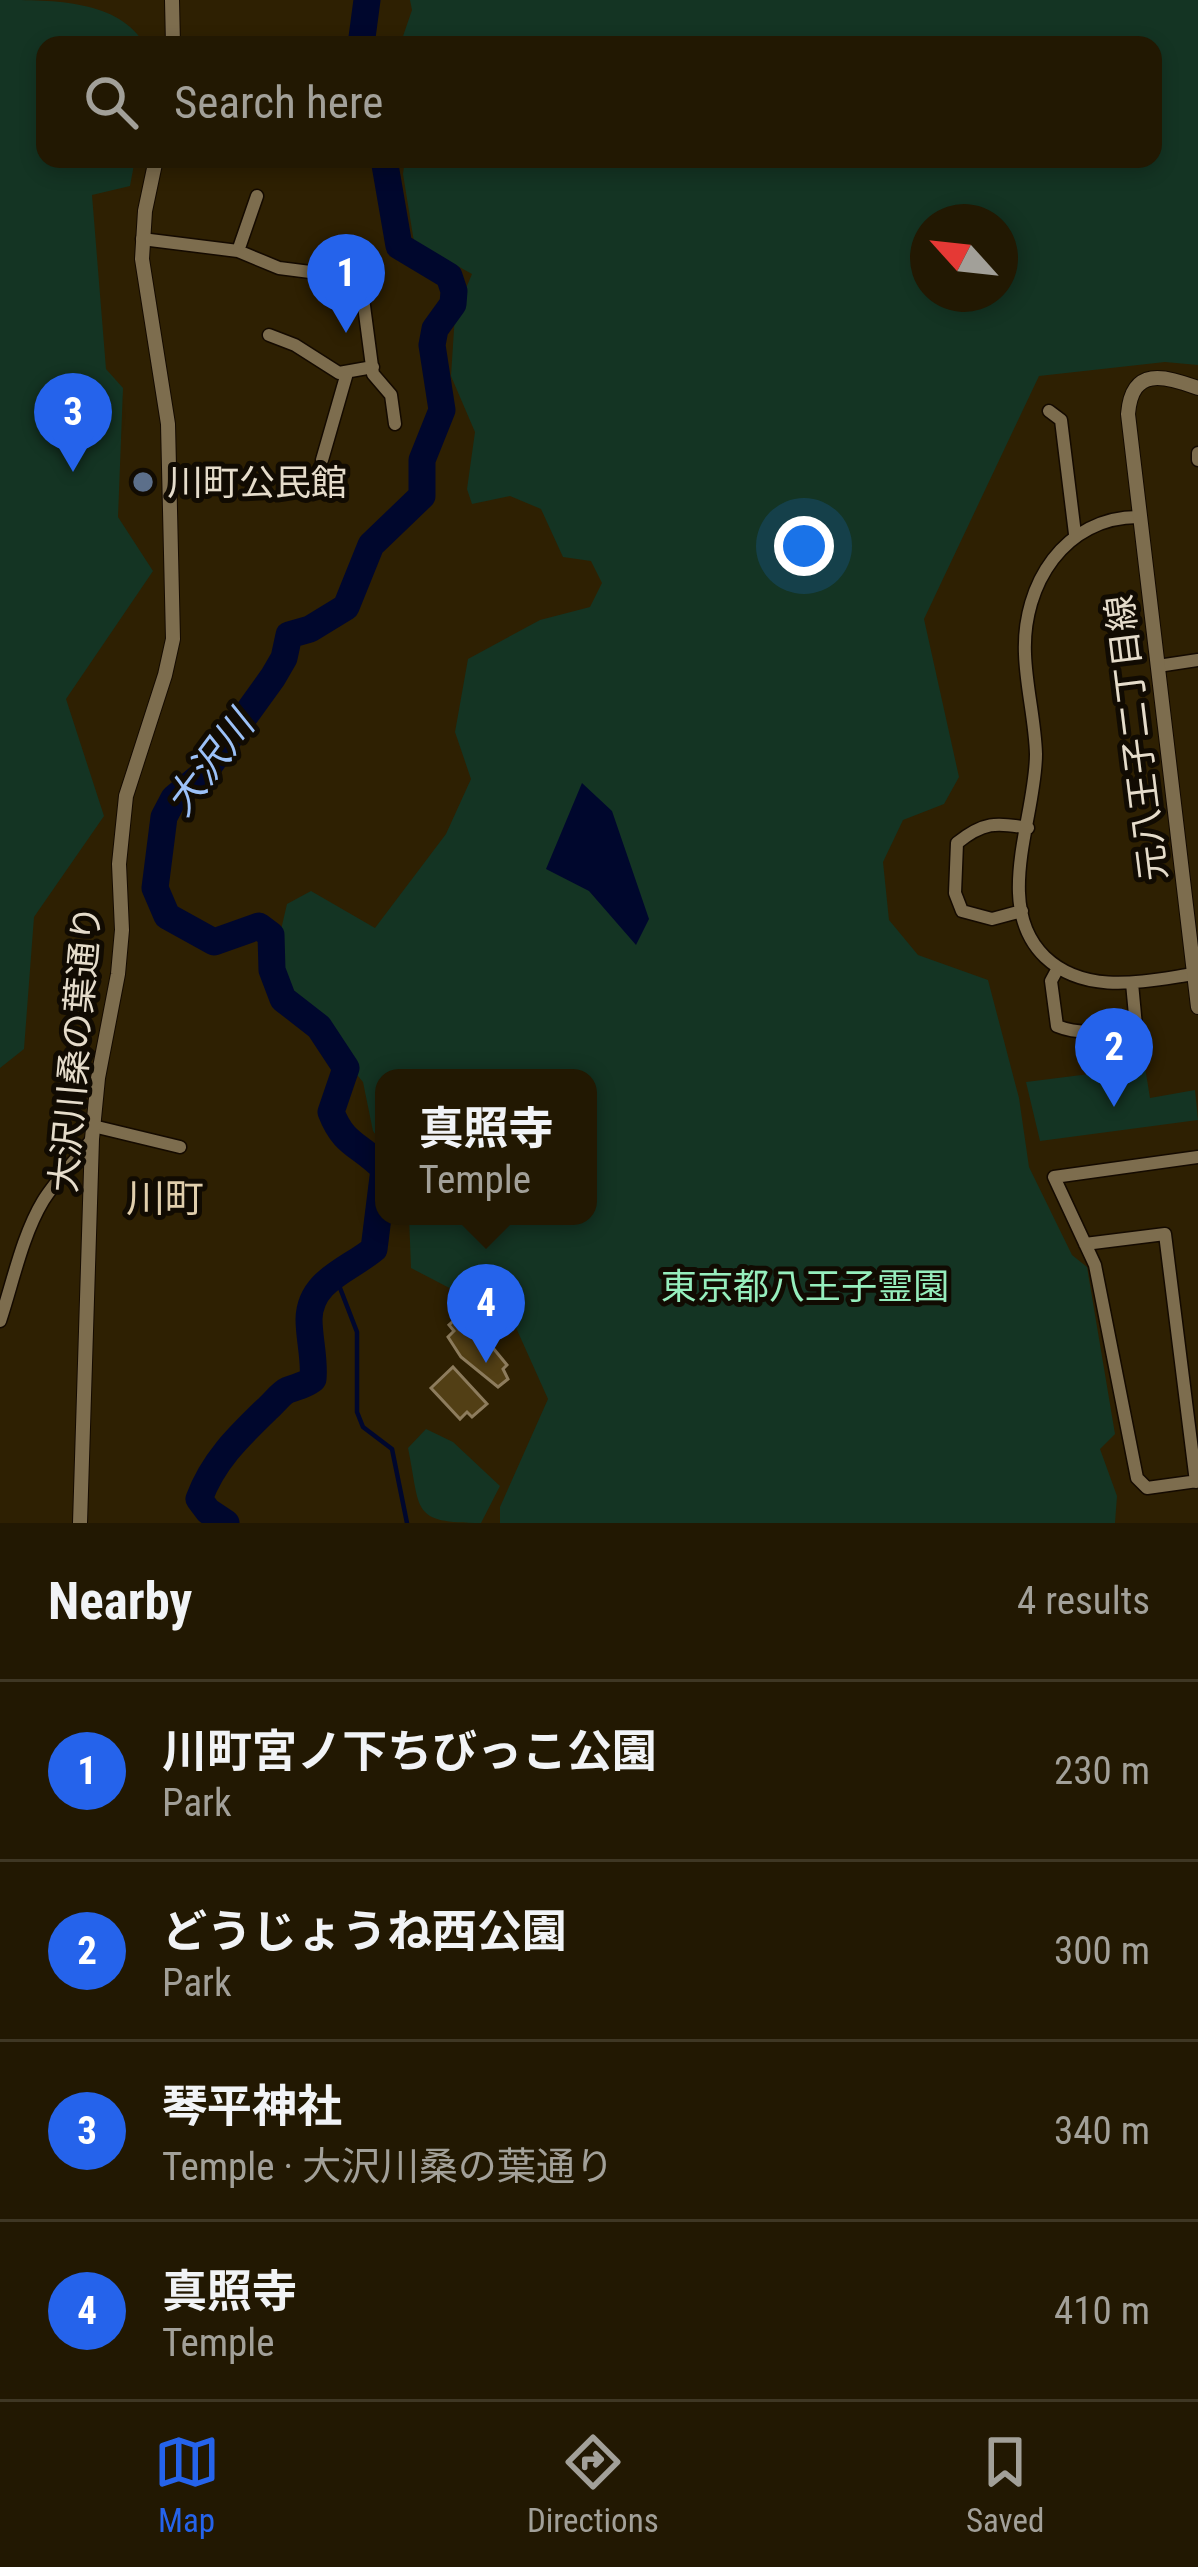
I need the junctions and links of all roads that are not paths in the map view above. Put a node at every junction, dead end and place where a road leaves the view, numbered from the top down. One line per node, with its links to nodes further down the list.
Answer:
1 (172, 0): 2 (street)
2 (173, 36)
3 (155, 168): 5 (street, 大沢川桑の葉通り)
4 (257, 196): 6 (street)
5 (142, 239): 6 (street); 26 (street, 大沢川桑の葉通り)
6 (238, 251): 7 (street)
7 (367, 322): 8 (street); 10 (street)
8 (351, 324)
9 (269, 335): 11 (street)
10 (373, 368): 11 (street); 14 (street)
11 (347, 373): 15 (street)
12 (1198, 388): 16 (street, 元八王子二丁目線)
13 (1049, 411): 17 (street)
14 (395, 424)
15 (322, 460)
16 (1138, 517): 17 (street); 19 (street, 元八王子二丁目線)
17 (1076, 534): 20 (street)
18 (1198, 659): 19 (street)
19 (1158, 666): 23 (street, 元八王子二丁目線)
20 (1028, 828): 21 (street); 21 (street)
21 (1022, 911): 22 (street)
22 (1058, 968): 24 (street); 24 (street)
23 (1194, 974): 24 (street); 25 (street, 元八王子二丁目線)
24 (1132, 983)
25 (1198, 1007)
26 (92, 1132): 27 (street); 30 (street); 32 (street, 大沢川桑の葉通り)
27 (180, 1148)
28 (1198, 1157): 29 (street)
29 (1084, 1244): 31 (street); 31 (street)
30 (0, 1321)
31 (1197, 1482)
32 (80, 1523)

